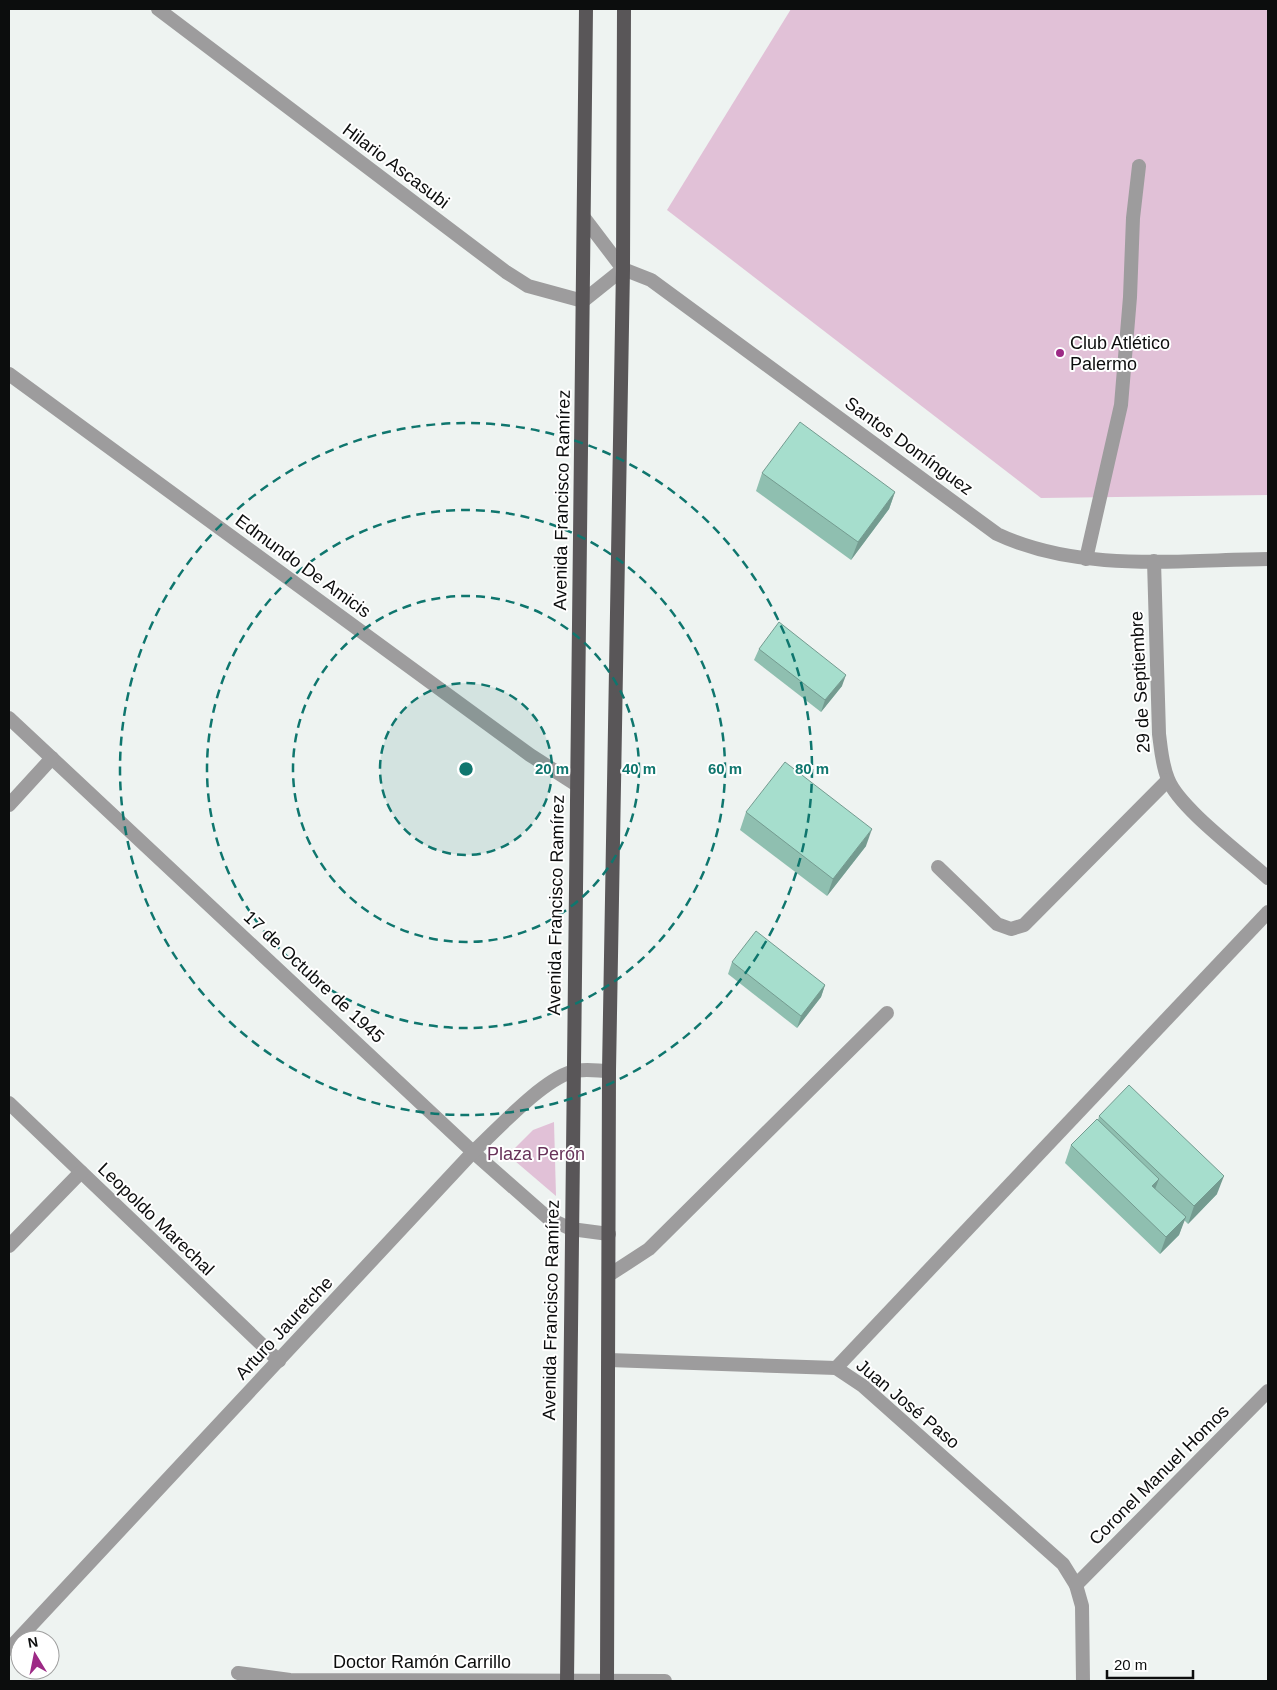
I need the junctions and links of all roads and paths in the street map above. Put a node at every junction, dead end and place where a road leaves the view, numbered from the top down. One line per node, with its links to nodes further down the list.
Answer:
1 (158, 9): 7 (street, Hilario Ascasubi)
2 (586, 9): 5 (main road, Avenida Francisco Ramírez)
3 (624, 9): 6 (main road)
4 (1139, 166): 9 (street)
5 (585, 219): 6 (street); 7 (main road, Avenida Francisco Ramírez)
6 (623, 269): 7 (street); 9 (street, Santos Domínguez); 22 (main road)
7 (583, 301): 15 (main road, Avenida Francisco Ramírez)
8 (9, 374): 15 (street, Edmundo De Amicis)
9 (1086, 559): 11 (street, Santos Domínguez)
10 (1268, 559): 11 (street, Santos Domínguez)
11 (1154, 561): 14 (street, 29 de Septiembre)
12 (9, 718): 13 (street, 17 de Octubre de 1945)
13 (52, 758): 16 (street); 24 (street, 17 de Octubre de 1945)
14 (1168, 780): 17 (street); 18 (street, 29 de Septiembre)
15 (577, 785): 21 (main road, Avenida Francisco Ramírez)
16 (9, 805)
17 (938, 868)
18 (1268, 878)
19 (1268, 912): 32 (street)
20 (887, 1013): 29 (street)
21 (572, 1071): 22 (street); 24 (street, Arturo Jauretche); 26 (main road, Avenida Francisco Ramírez)
22 (609, 1072): 27 (main road)
23 (9, 1103): 25 (street, Leopoldo Marechal)
24 (473, 1152): 26 (street, 17 de Octubre de 1945); 31 (street, Arturo Jauretche)
25 (81, 1172): 28 (street); 31 (street, Leopoldo Marechal)
26 (571, 1229): 27 (street, 17 de Octubre de 1945); 37 (main road, Avenida Francisco Ramírez)
27 (609, 1234): 29 (main road)
28 (9, 1246)
29 (609, 1276): 30 (main road)
30 (609, 1360): 32 (street, Juan José Paso); 38 (main road)
31 (279, 1361): 35 (street, Arturo Jauretche)
32 (836, 1368): 34 (street, Juan José Paso)
33 (1268, 1391): 34 (street, Coronel Manuel Homos)
34 (1076, 1585): 40 (street, Juan José Paso)
35 (9, 1649)
36 (238, 1673): 37 (street, Doctor Ramón Carrillo)
37 (567, 1681): 38 (street, Doctor Ramón Carrillo)
38 (607, 1681): 39 (street, Doctor Ramón Carrillo)
39 (665, 1681)
40 (1082, 1681)

